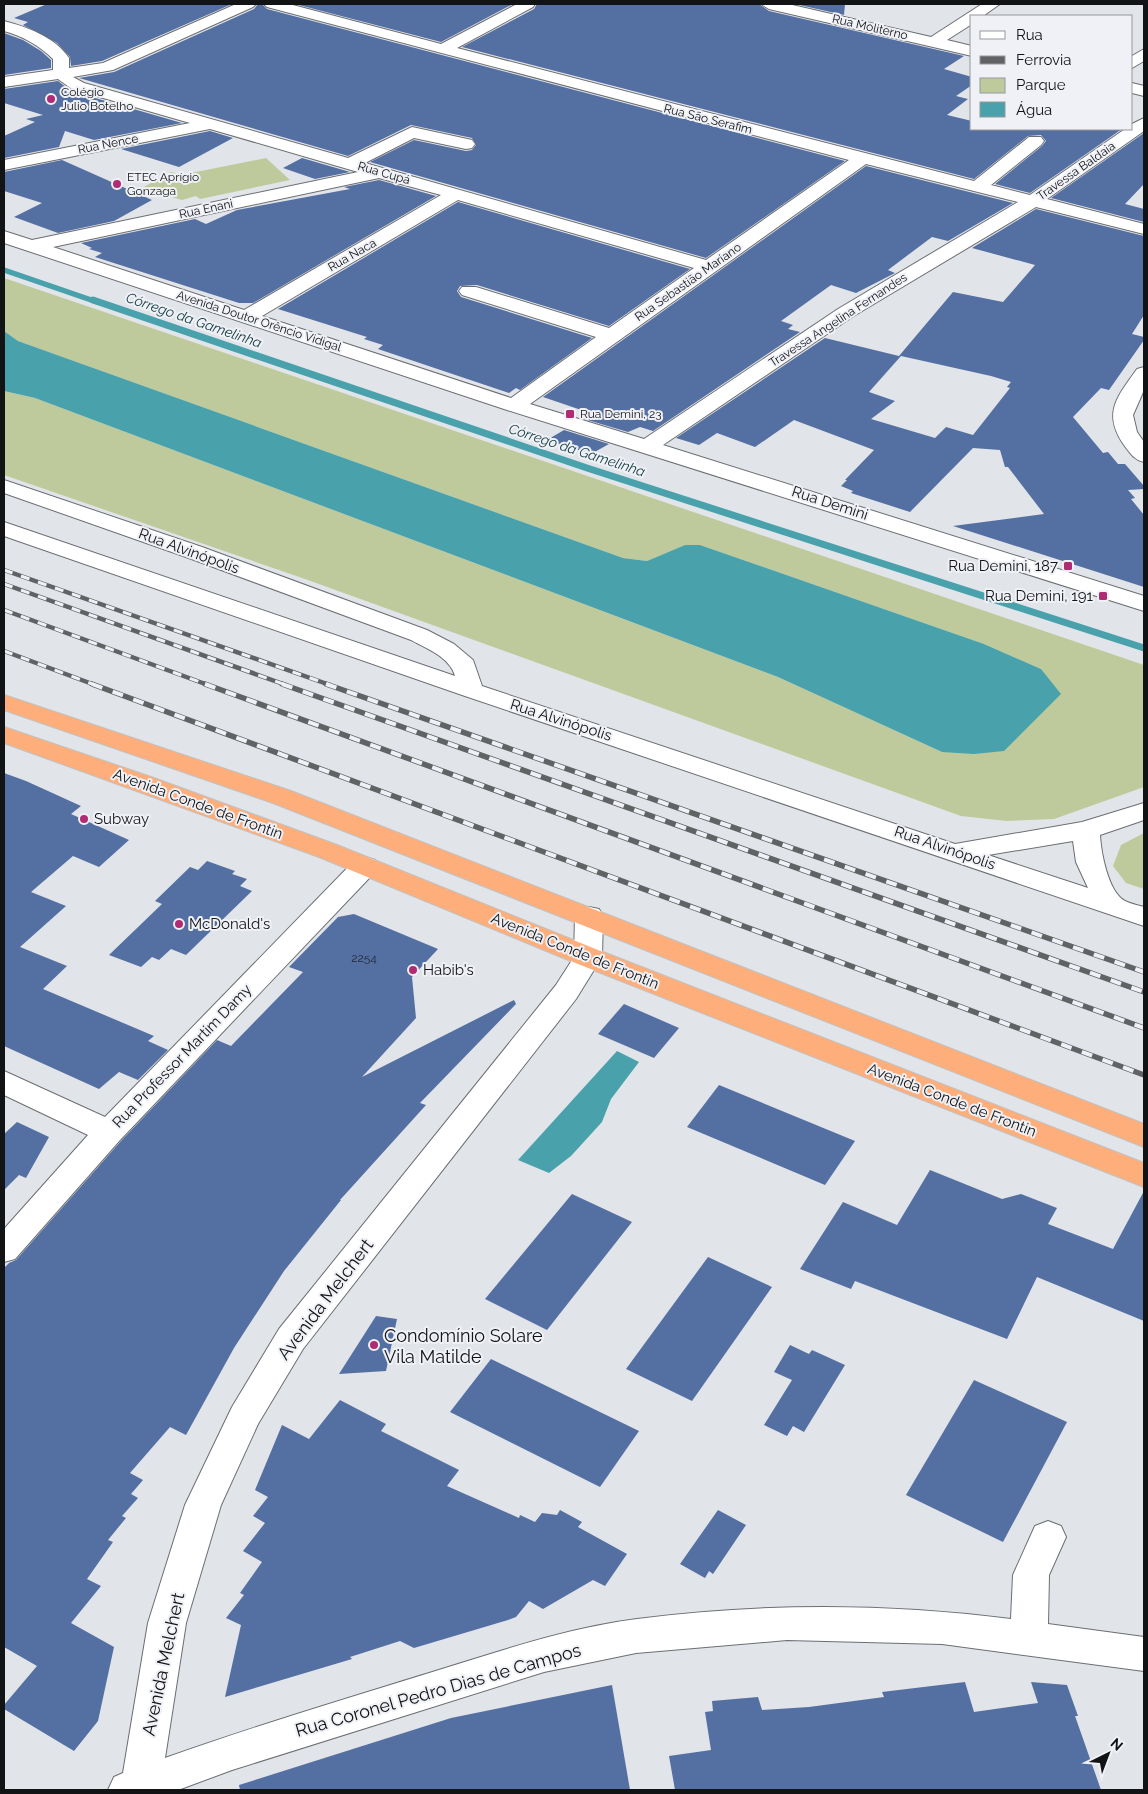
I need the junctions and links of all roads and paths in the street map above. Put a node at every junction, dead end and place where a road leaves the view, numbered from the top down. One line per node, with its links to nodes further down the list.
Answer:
1 (248, 4): 15 (street)
2 (272, 4): 11 (street, Rua São Serafim)
3 (528, 4): 11 (street)
4 (769, 4): 6 (street, Rua Moliterno)
5 (992, 4): 7 (street)
6 (794, 6): 10 (street, Rua Moliterno)
7 (976, 15)
8 (970, 19): 10 (street)
9 (4, 26): 15 (street)
10 (934, 42): 12 (street, Rua Moliterno)
11 (442, 49): 21 (street, Rua São Serafim)
12 (970, 51)
13 (1144, 54): 14 (street)
14 (1133, 62)
15 (61, 74): 16 (street); 18 (street, Rua Cupá)
16 (4, 82)
17 (1144, 123): 27 (street, Travessa Baldaia)
18 (212, 124): 22 (street, Rua Nence); 23 (street, Rua Cupá)
19 (1035, 141): 25 (street)
20 (466, 144): 23 (street)
21 (863, 158): 25 (street, Rua São Serafim); 31 (street, Rua Sebastião Mariano)
22 (4, 164)
23 (351, 164): 24 (street, Rua Cupá)
24 (381, 172): 26 (street, Rua Cupá); 30 (street, Rua Enani)
25 (977, 187): 27 (street, Rua São Serafim)
26 (456, 194): 31 (street, Rua Cupá); 33 (street, Rua Naca)
27 (1033, 202): 28 (street, Rua São Serafim); 37 (street, Travessa Angelina Fernandes)
28 (1144, 229)
29 (4, 237): 30 (street, Avenida Doutor Orêncio Vidigal)
30 (30, 246): 33 (street, Avenida Doutor Orêncio Vidigal)
31 (711, 267): 34 (street, Rua Sebastião Mariano)
32 (469, 292): 34 (street)
33 (248, 316): 36 (street, Avenida Doutor Orêncio Vidigal)
34 (610, 335): 36 (street, Rua Sebastião Mariano)
35 (1144, 372): 38 (street)
36 (514, 406): 37 (street, Rua Demini)
37 (648, 446): 41 (street, Rua Demini)
38 (1144, 456)
39 (4, 486): 42 (street, Rua Alvinópolis)
40 (4, 529): 42 (street)
41 (1144, 604)
42 (471, 690): 47 (street, Rua Alvinópolis)
43 (4, 702): 50 (highway)
44 (4, 735): 48 (highway, Avenida Conde de Frontin)
45 (1144, 811): 46 (street)
46 (1086, 830): 47 (street); 49 (street)
47 (956, 852): 49 (street, Rua Alvinópolis)
48 (365, 866): 52 (highway, Avenida Conde de Frontin); 54 (street, Rua Professor Martim Damy)
49 (1113, 906): 51 (street, Rua Alvinópolis)
50 (589, 916): 52 (street); 55 (highway)
51 (1144, 917)
52 (588, 957): 56 (highway, Avenida Conde de Frontin); 61 (street, Avenida Melchert)
53 (4, 1082): 54 (street)
54 (110, 1132): 57 (street, Rua Professor Martim Damy)
55 (1144, 1136)
56 (1144, 1175)
57 (4, 1250)
58 (1048, 1537): 59 (street)
59 (1029, 1638): 60 (street, Rua Coronel Pedro Dias de Campos); 61 (street, Rua Coronel Pedro Dias de Campos)
60 (1144, 1654)
61 (136, 1788)

